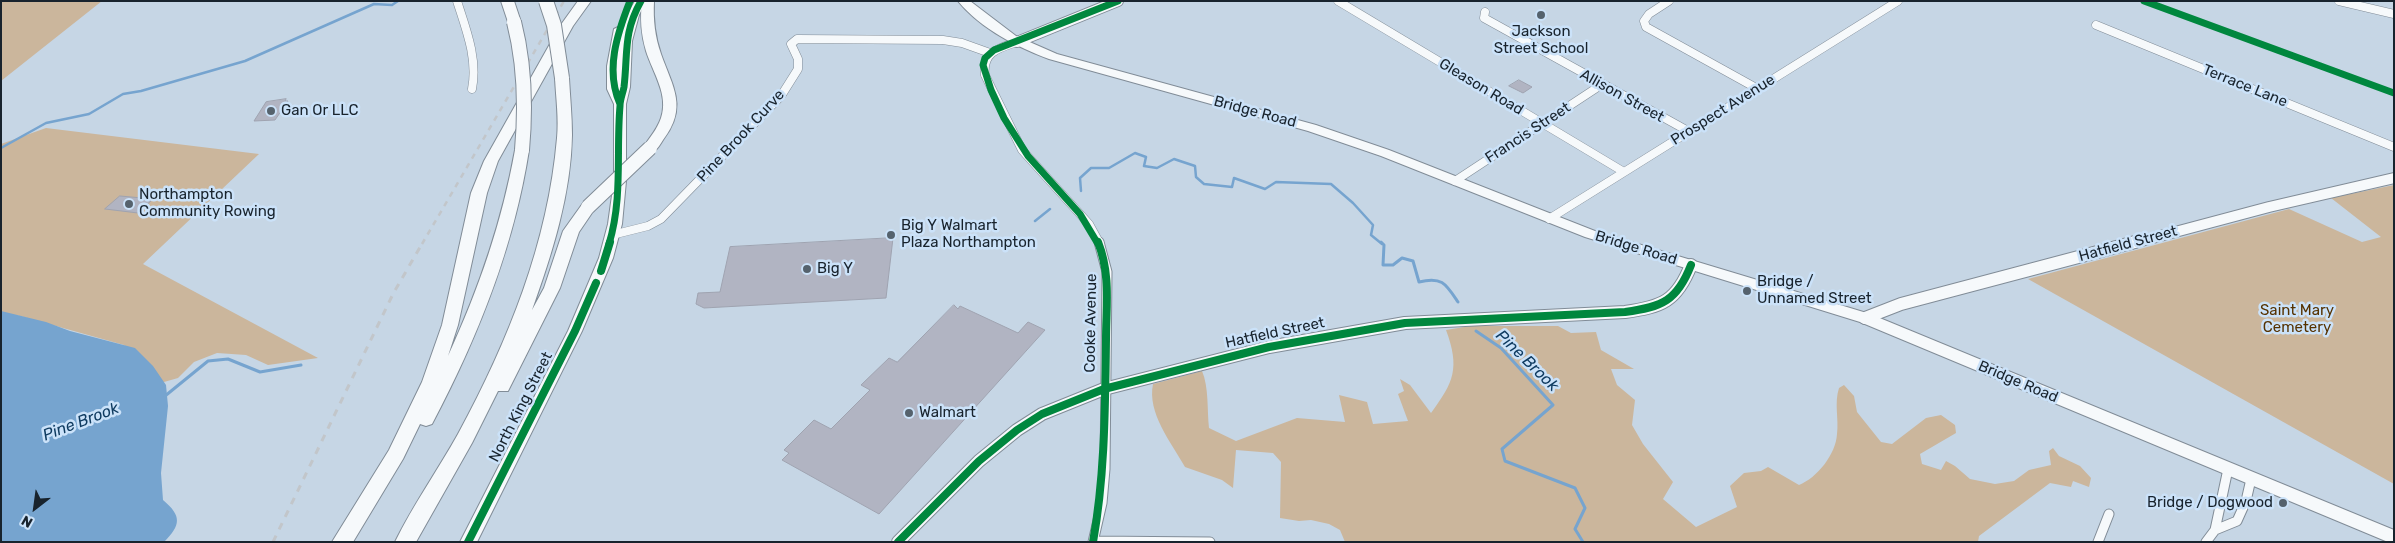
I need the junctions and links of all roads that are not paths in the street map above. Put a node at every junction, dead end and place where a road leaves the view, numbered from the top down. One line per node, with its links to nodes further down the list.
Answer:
1 (457, 1): 20 (street)
2 (507, 1): 41 (highway, bridge)
3 (546, 1): 35 (highway, bridge)
4 (585, 1): 40 (highway)
5 (630, 1): 22 (main road, North King Street)
6 (641, 1): 22 (main road, North King Street)
7 (648, 1): 35 (highway, bridge)
8 (963, 1): 17 (main road, Bridge Road)
9 (1118, 1): 17 (street)
10 (1338, 1): 23 (street, Gleason Road)
11 (1669, 1): 21 (street)
12 (1898, 1): 21 (street, Prospect Avenue)
13 (2340, 1): 15 (street)
14 (1485, 12): 19 (street, Allison Street)
15 (2394, 14)
16 (2096, 25): 25 (street, Terrace Lane)
17 (1016, 42): 18 (street); 28 (main road, Bridge Road)
18 (990, 53): 30 (street, Pine Brook Curve); 33 (street, Cooke Avenue)
19 (1602, 85): 23 (street, Francis Street); 24 (street, Allison Street)
20 (472, 89)
21 (1758, 89): 24 (street, Prospect Avenue)
22 (620, 104): 30 (main road, North King Street)
23 (1543, 124): 26 (street, Gleason Road); 28 (street, Francis Street)
24 (1688, 132): 26 (street, Prospect Avenue)
25 (2394, 147)
26 (1624, 172): 29 (street, Prospect Avenue)
27 (2394, 178): 32 (street, Hatfield Street)
28 (1455, 181): 29 (main road, Bridge Road)
29 (1549, 219): 31 (main road, Bridge Road)
30 (612, 235): 43 (main road, North King Street)
31 (1691, 265): 32 (main road, Bridge Road); 33 (street, Hatfield Street)
32 (1865, 318): 34 (main road, Bridge Road)
33 (1104, 389): 44 (street, Hatfield Street); 45 (street, Cooke Avenue)
34 (2228, 470): 36 (main road, Bridge Road); 38 (street)
35 (447, 472): 42 (highway)
36 (2251, 479): 38 (street); 39 (main road, Bridge Road)
37 (2109, 514): 47 (street)
38 (2215, 530): 48 (street)
39 (2394, 537)
40 (342, 542)
41 (352, 542)
42 (405, 542)
43 (468, 542)
44 (898, 542)
45 (1094, 542): 46 (street)
46 (1210, 542)
47 (2098, 542)
48 (2206, 542)

